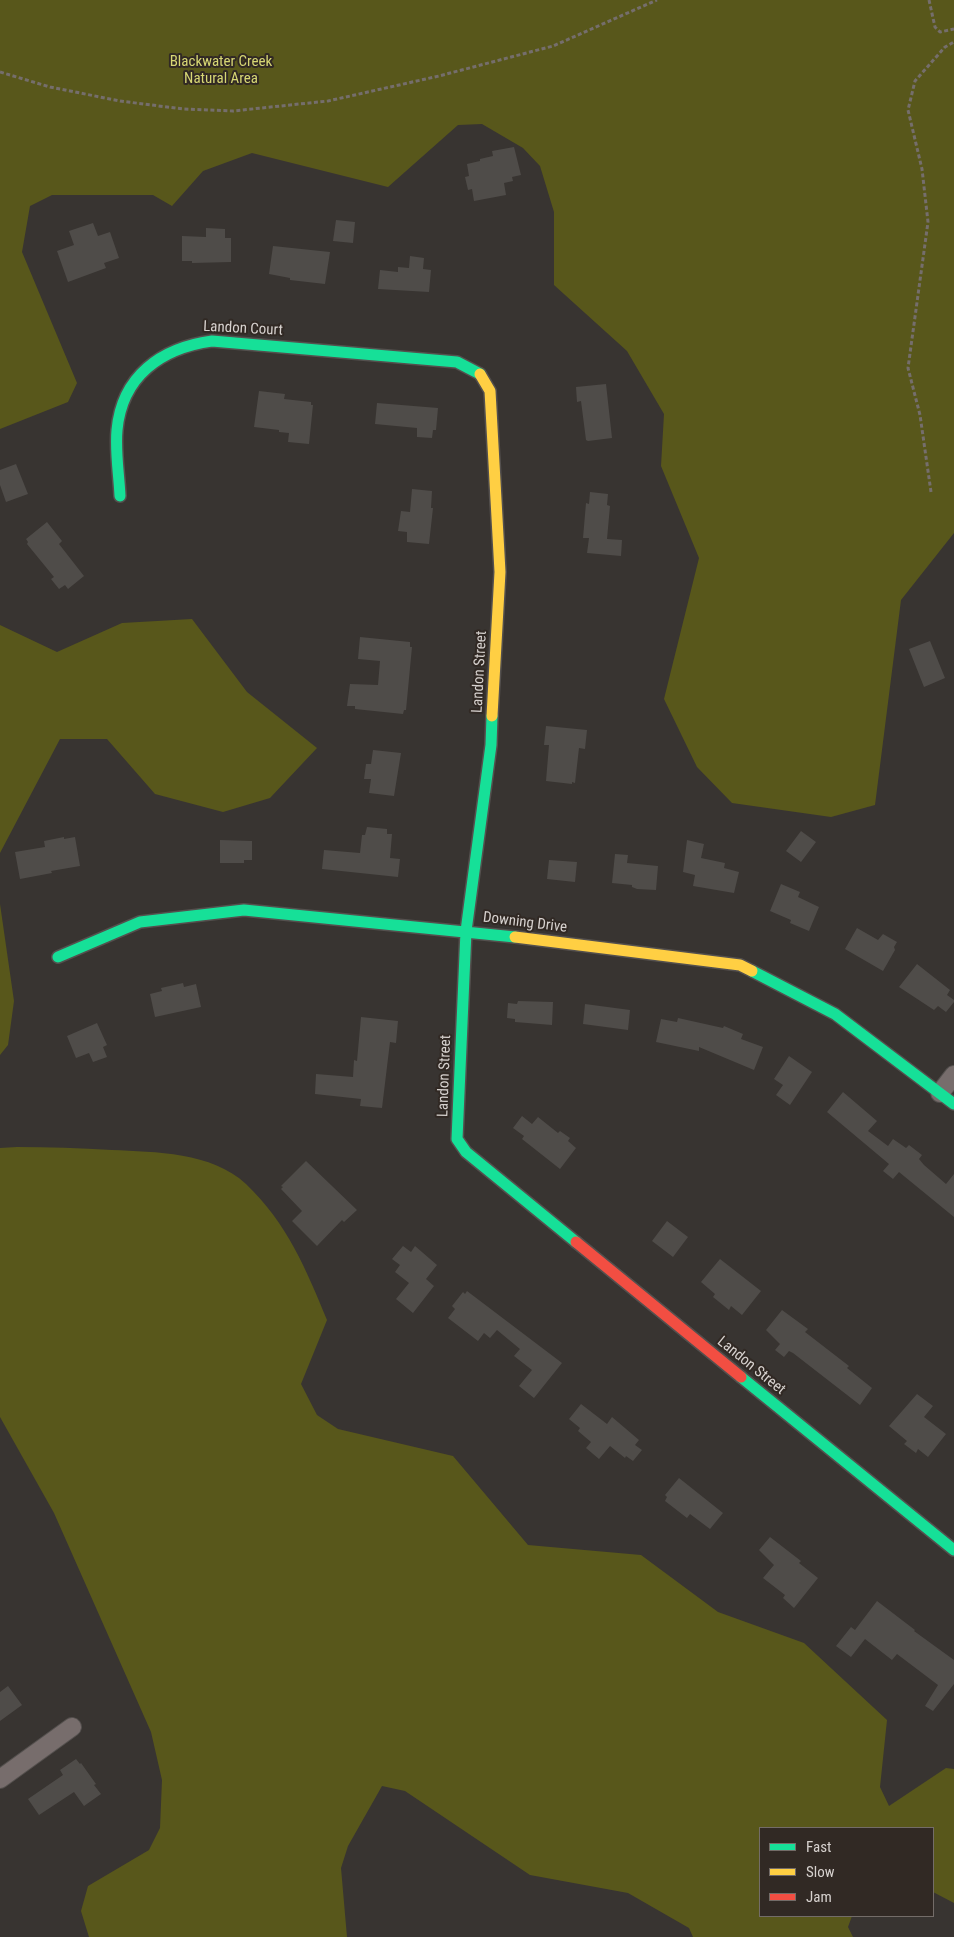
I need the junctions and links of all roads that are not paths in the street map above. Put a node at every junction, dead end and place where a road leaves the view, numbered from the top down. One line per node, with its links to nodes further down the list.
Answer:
1 (480, 373): 2 (street, Landon Court); 3 (street, Landon Street)
2 (120, 496)
3 (466, 931): 4 (street, Downing Drive); 6 (street, Downing Drive); 8 (street, Landon Street)
4 (58, 957)
5 (954, 1075): 6 (street)
6 (940, 1093): 7 (street, Downing Drive)
7 (954, 1104)
8 (954, 1550)
9 (72, 1727): 10 (street)
10 (0, 1779)

